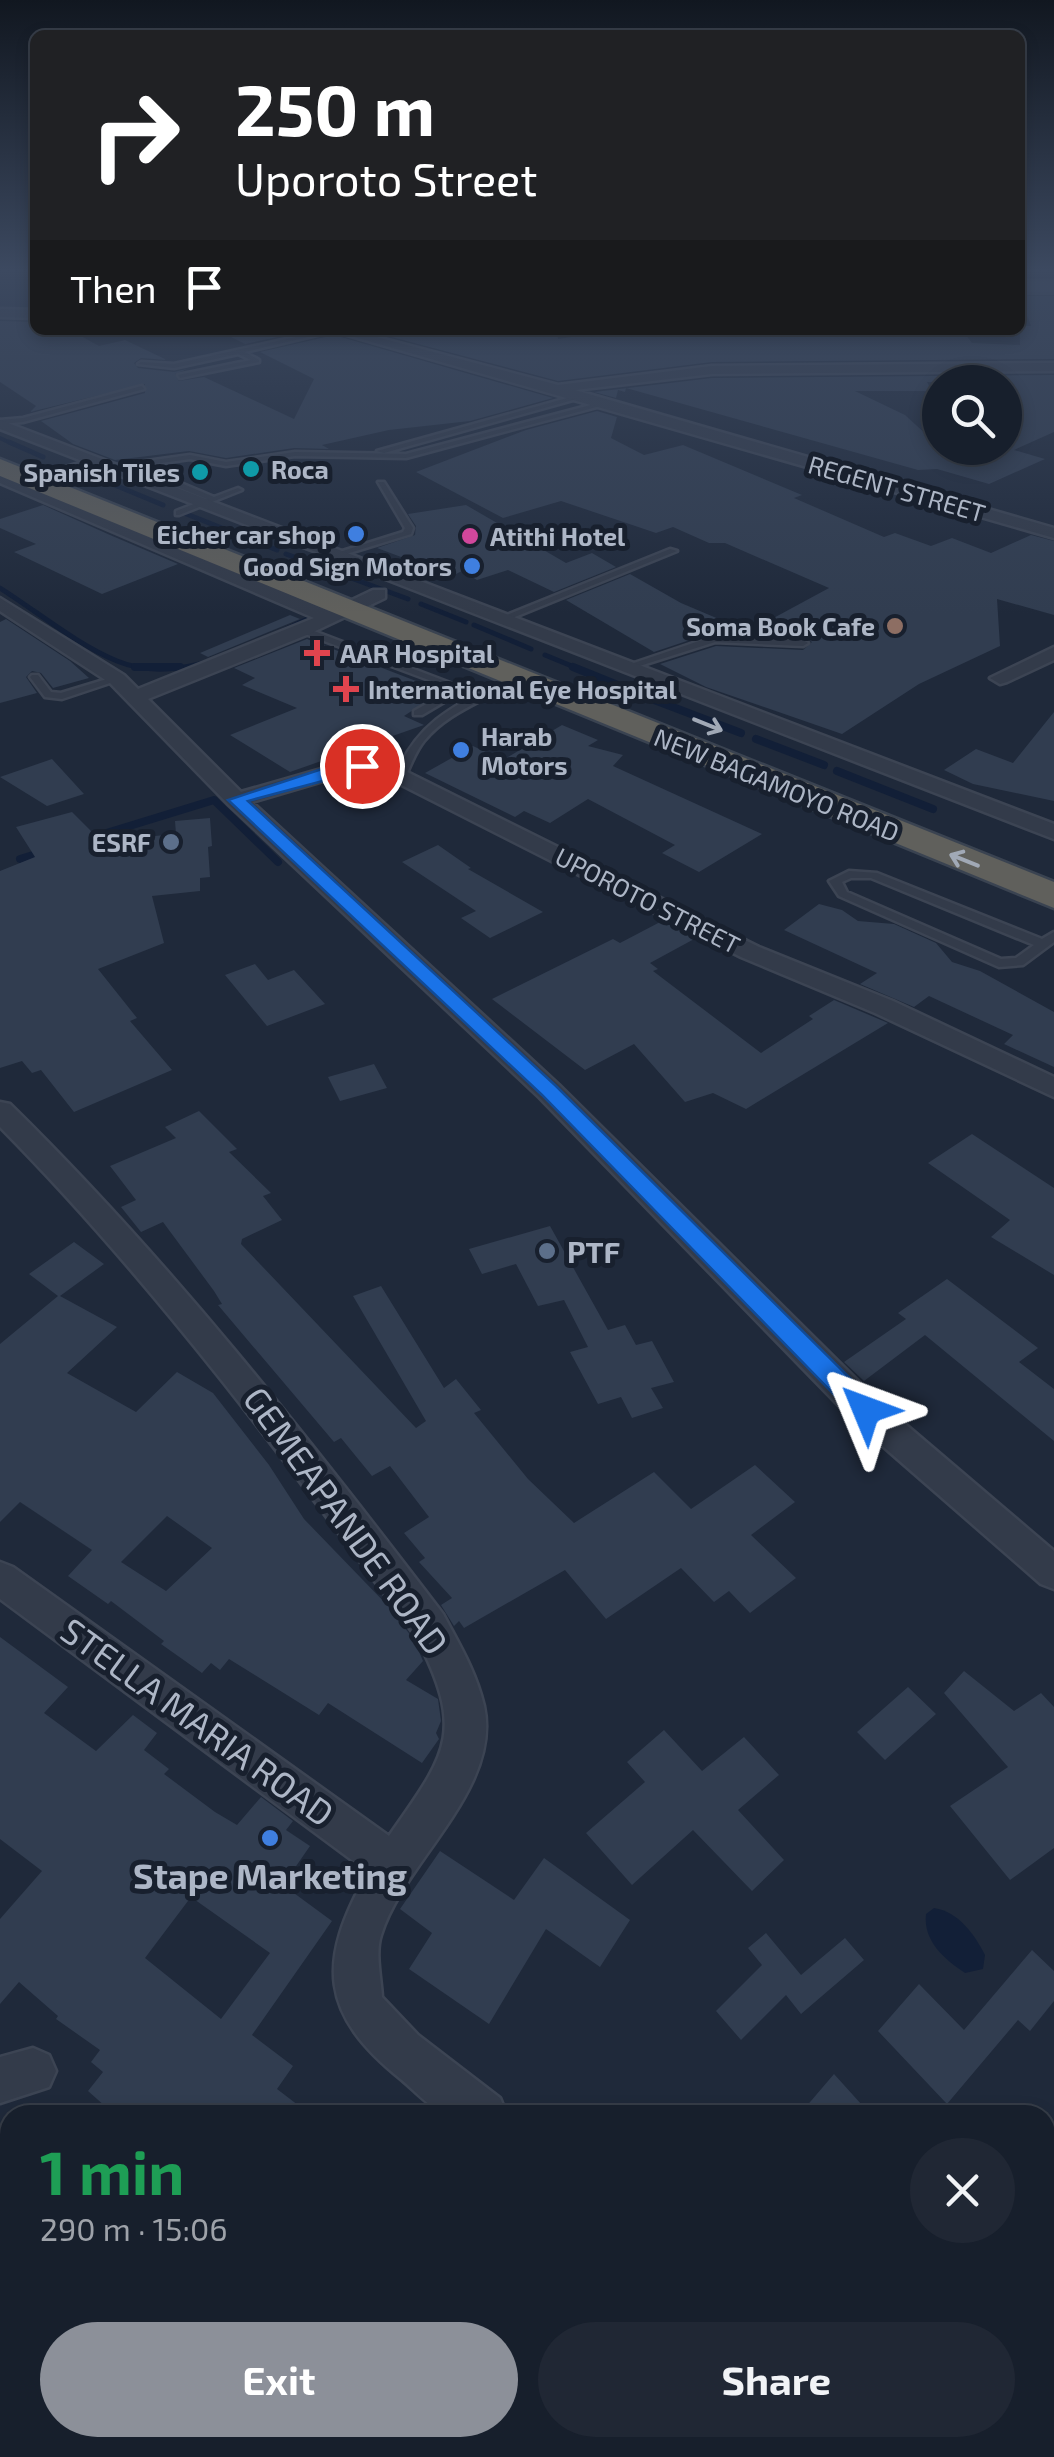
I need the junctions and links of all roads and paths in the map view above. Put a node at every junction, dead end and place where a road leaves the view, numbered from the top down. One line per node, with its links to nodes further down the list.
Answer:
1 (541, 385): 4 (street, REGENT STREET)
2 (583, 385): 4 (street)
3 (142, 388): 7 (lane)
4 (554, 388): 5 (street, REGENT STREET)
5 (578, 397): 6 (street, REGENT STREET); 9 (lane)
6 (602, 404): 9 (lane); 17 (street, REGENT STREET)
7 (0, 423): 10 (street)
8 (0, 442): 10 (highway, NEW BAGAMOYO ROAD)
9 (373, 455): 10 (lane)
10 (77, 466): 16 (highway, NEW BAGAMOYO ROAD)
11 (0, 467): 22 (highway, NEW BAGAMOYO ROAD)
12 (140, 469): 16 (lane)
13 (0, 477): 22 (street)
14 (382, 484): 19 (lane)
15 (238, 490): 16 (lane)
16 (196, 505): 19 (street); 20 (highway, NEW BAGAMOYO ROAD)
17 (1054, 533)
18 (673, 551): 23 (lane)
19 (336, 556): 23 (street)
20 (379, 594): 22 (street); 37 (highway, NEW BAGAMOYO ROAD, one-way to 37)
21 (0, 603): 31 (street)
22 (336, 613): 24 (street); 29 (highway, NEW BAGAMOYO ROAD)
23 (502, 619): 27 (street)
24 (303, 630): 32 (street); 33 (lane)
25 (803, 643): 27 (lane)
26 (1054, 653): 30 (street)
27 (627, 668): 36 (street)
28 (35, 677): 31 (lane)
29 (514, 678): 34 (lane); 38 (highway, NEW BAGAMOYO ROAD, one-way to 29)
30 (1000, 678)
31 (118, 679): 32 (street)
32 (134, 698): 35 (street)
33 (418, 713)
34 (401, 776): 35 (street, UPOROTO STREET); 40 (street, UPOROTO STREET)
35 (236, 800): 42 (street)
36 (1054, 832)
37 (1054, 863)
38 (1054, 896)
39 (1048, 940): 39 (lane)
40 (1054, 1088)
41 (0, 1110): 44 (street, GEMEAPANDE ROAD)
42 (1054, 1573)
43 (0, 1578): 44 (street, STELLA MARIA ROAD)
44 (394, 1864): 45 (street, GEMEAPANDE ROAD)
45 (470, 2105)

